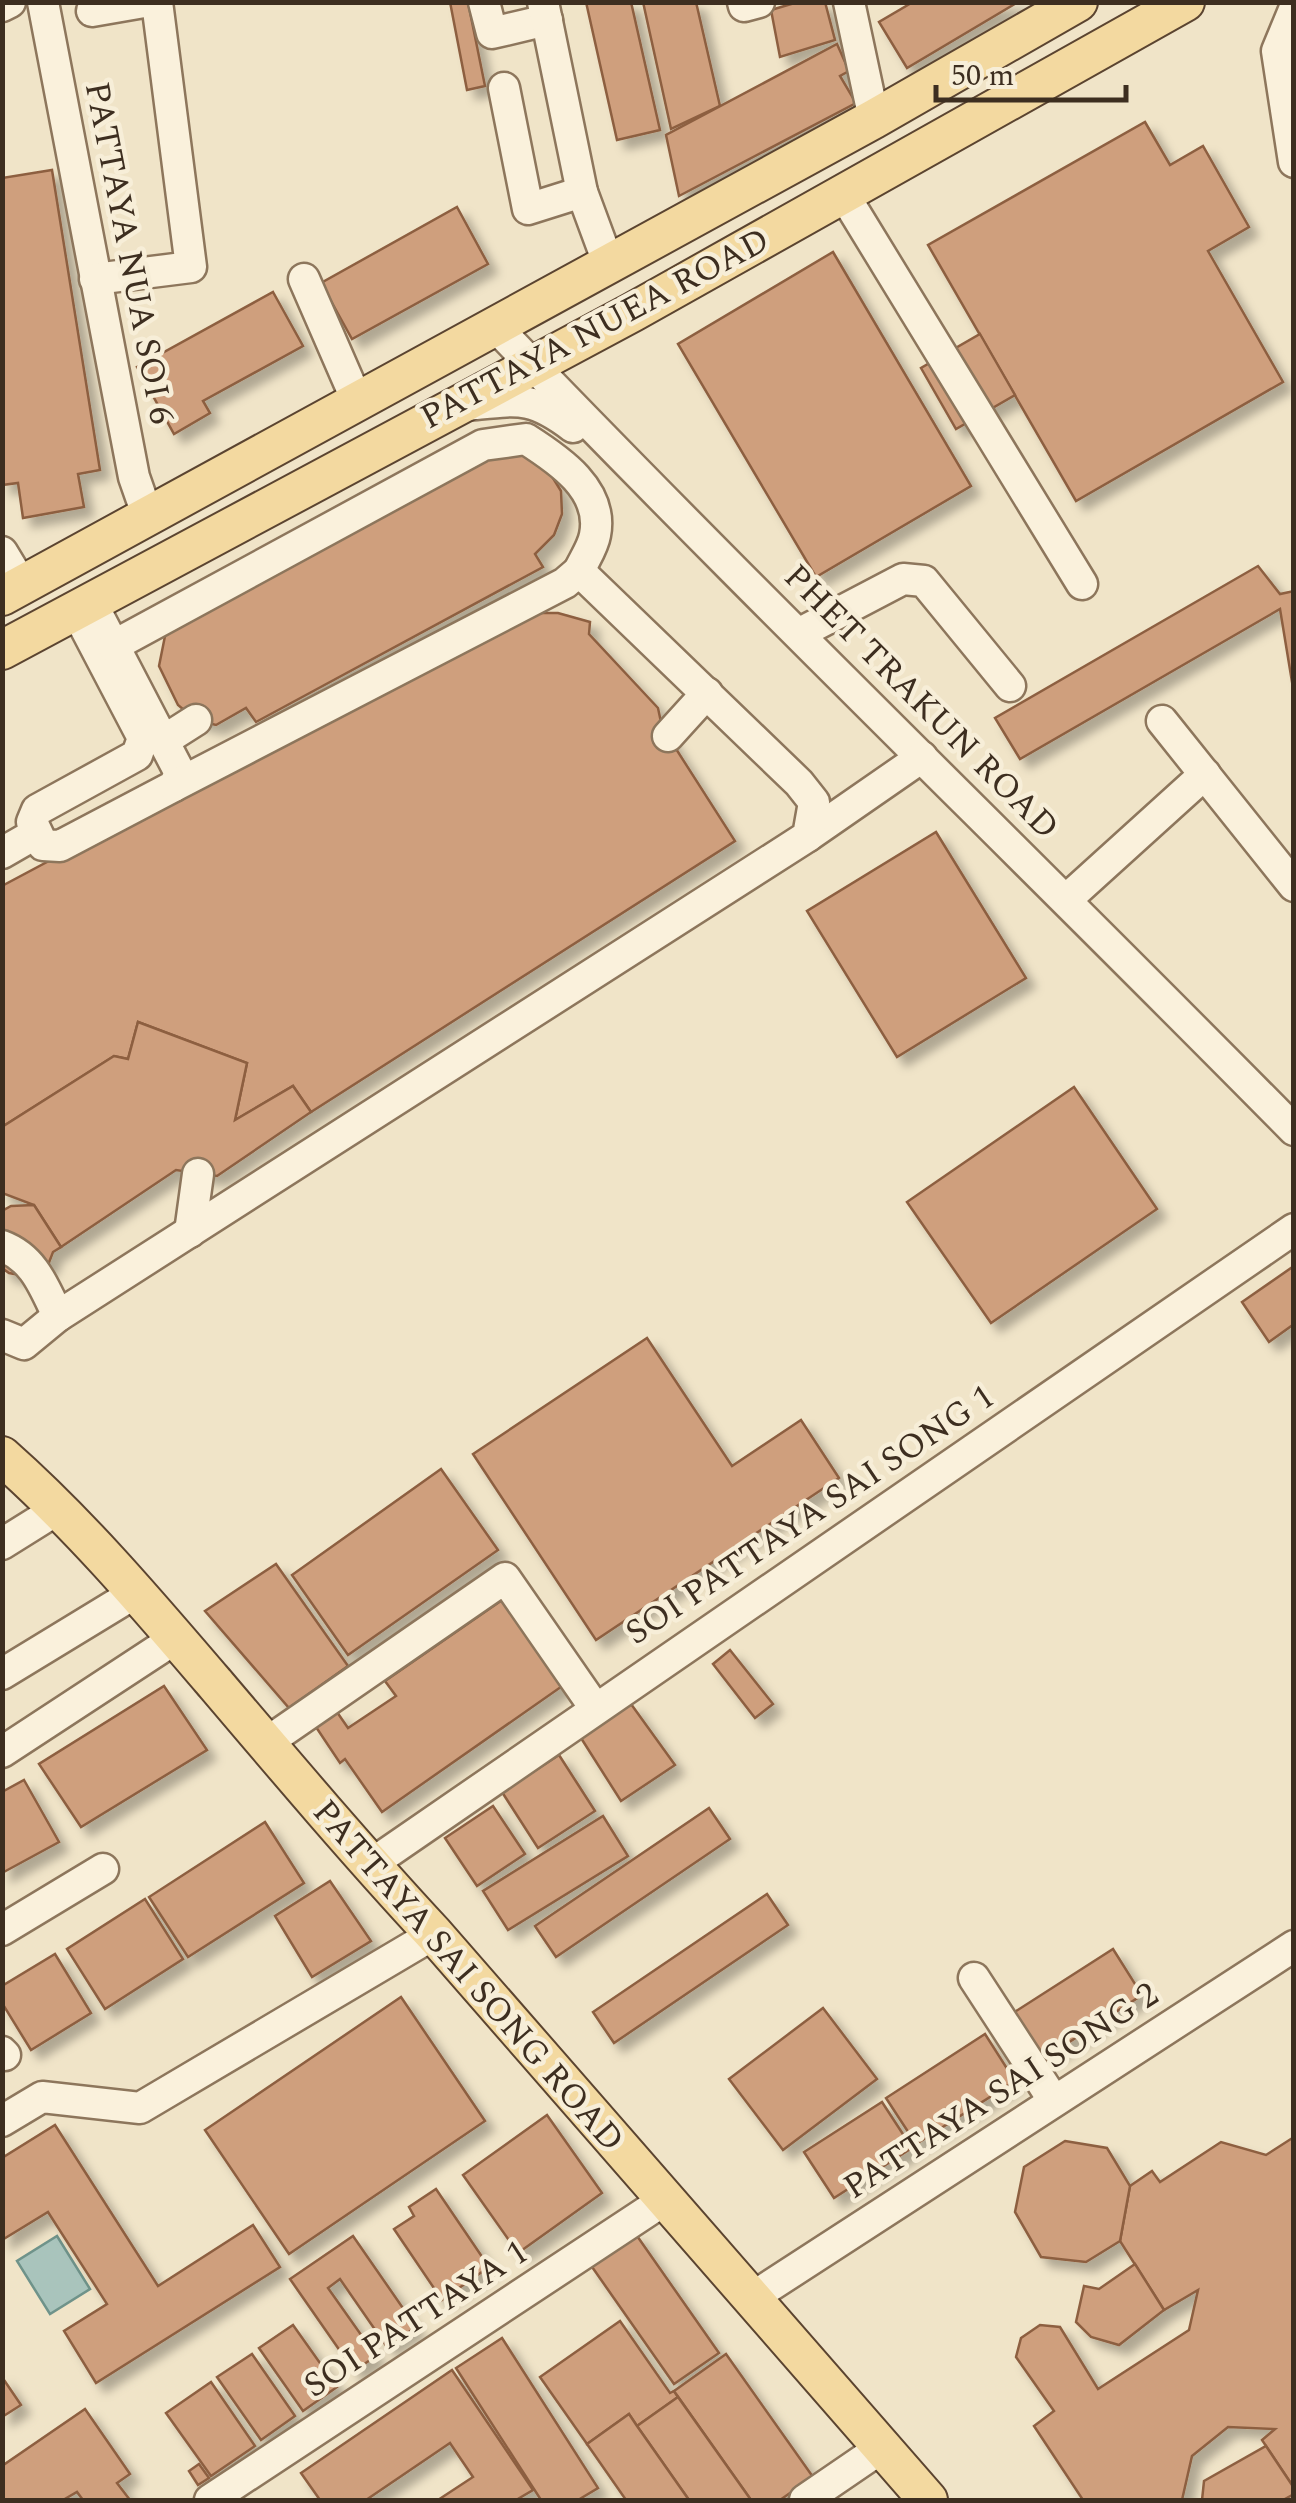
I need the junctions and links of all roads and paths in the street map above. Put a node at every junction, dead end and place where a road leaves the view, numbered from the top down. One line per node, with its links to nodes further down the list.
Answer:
1 (10, 2): 11 (street)
2 (42, 2): 21 (street, PATTAYA NUA SOI 6)
3 (144, 2): 13 (street)
4 (158, 2): 21 (street)
5 (484, 2): 14 (street)
6 (743, 2): 7 (street)
7 (759, 2)
8 (849, 2): 16 (street)
9 (1078, 2): 16 (main road, PATTAYA NUEA ROAD)
10 (1185, 2): 19 (main road, PATTAYA NUEA ROAD)
11 (2, 6)
12 (1294, 10): 17 (street)
13 (92, 11)
14 (544, 11): 18 (street)
15 (504, 88): 18 (street)
16 (874, 119): 20 (main road, PATTAYA NUEA ROAD)
17 (1294, 162)
18 (582, 192): 20 (street)
19 (844, 195): 24 (main road, PATTAYA NUEA ROAD); 31 (street)
20 (609, 265): 23 (main road, PATTAYA NUEA ROAD)
21 (96, 279): 28 (street, PATTAYA NUA SOI 6)
22 (304, 279): 25 (street)
23 (496, 327): 24 (street, PHET TRAKUN ROAD); 25 (main road, PATTAYA NUEA ROAD)
24 (531, 364): 26 (main road, PATTAYA NUEA ROAD); 27 (street, PHET TRAKUN ROAD)
25 (358, 402): 28 (main road, PATTAYA NUEA ROAD)
26 (452, 406): 27 (street); 33 (main road, PATTAYA NUEA ROAD)
27 (647, 484): 34 (street, PHET TRAKUN ROAD)
28 (148, 516): 32 (main road, PATTAYA NUEA ROAD)
29 (2, 552): 32 (street)
30 (579, 571): 35 (street); 37 (street); 45 (street)
31 (1082, 584)
32 (12, 590)
33 (84, 606): 35 (street); 36 (main road, PATTAYA NUEA ROAD); 46 (street)
34 (800, 632): 38 (street); 43 (street, PHET TRAKUN ROAD)
35 (114, 646): 42 (street)
36 (4, 652)
37 (697, 672): 41 (street); 47 (street)
38 (1010, 686)
39 (196, 720): 42 (street)
40 (1162, 721): 44 (street)
41 (668, 736)
42 (163, 741): 45 (street)
43 (922, 757): 47 (street); 50 (street, PHET TRAKUN ROAD)
44 (1205, 774): 49 (street); 50 (street)
45 (174, 786): 46 (street)
46 (35, 834): 48 (street)
47 (808, 836): 54 (street)
48 (2, 853)
49 (1294, 886)
50 (1067, 899): 51 (street, PHET TRAKUN ROAD)
51 (1294, 1130)
52 (198, 1174): 54 (street)
53 (1294, 1230): 64 (street, SOI PATTAYA SAI SONG 1)
54 (190, 1232): 56 (street)
55 (2, 1246): 56 (street)
56 (58, 1316): 57 (street)
57 (10, 1347)
58 (2, 1456): 59 (main road, PATTAYA SAI SONG ROAD)
59 (58, 1509): 60 (street); 61 (main road, PATTAYA SAI SONG ROAD)
60 (2, 1544)
61 (135, 1592): 62 (main road, PATTAYA SAI SONG ROAD); 63 (street)
62 (176, 1638): 65 (main road, PATTAYA SAI SONG ROAD); 66 (street)
63 (2, 1674)
64 (595, 1708): 65 (street); 67 (street, SOI PATTAYA SAI SONG 1)
65 (266, 1743): 67 (main road, PATTAYA SAI SONG ROAD)
66 (2, 1752)
67 (370, 1865): 70 (main road, PATTAYA SAI SONG ROAD)
68 (102, 1869): 69 (street)
69 (2, 1930)
70 (434, 1934): 74 (street); 75 (main road, PATTAYA SAI SONG ROAD)
71 (1294, 1946): 73 (street, PATTAYA SAI SONG 2)
72 (974, 1978): 73 (street)
73 (1054, 2101): 76 (street, PATTAYA SAI SONG 2)
74 (2, 2121)
75 (664, 2201): 76 (main road, PATTAYA SAI SONG ROAD); 78 (street, SOI PATTAYA 1)
76 (750, 2299): 77 (main road, PATTAYA SAI SONG ROAD)
77 (881, 2448): 79 (street); 80 (main road, PATTAYA SAI SONG ROAD)
78 (210, 2500)
79 (805, 2500)
80 (928, 2500)

